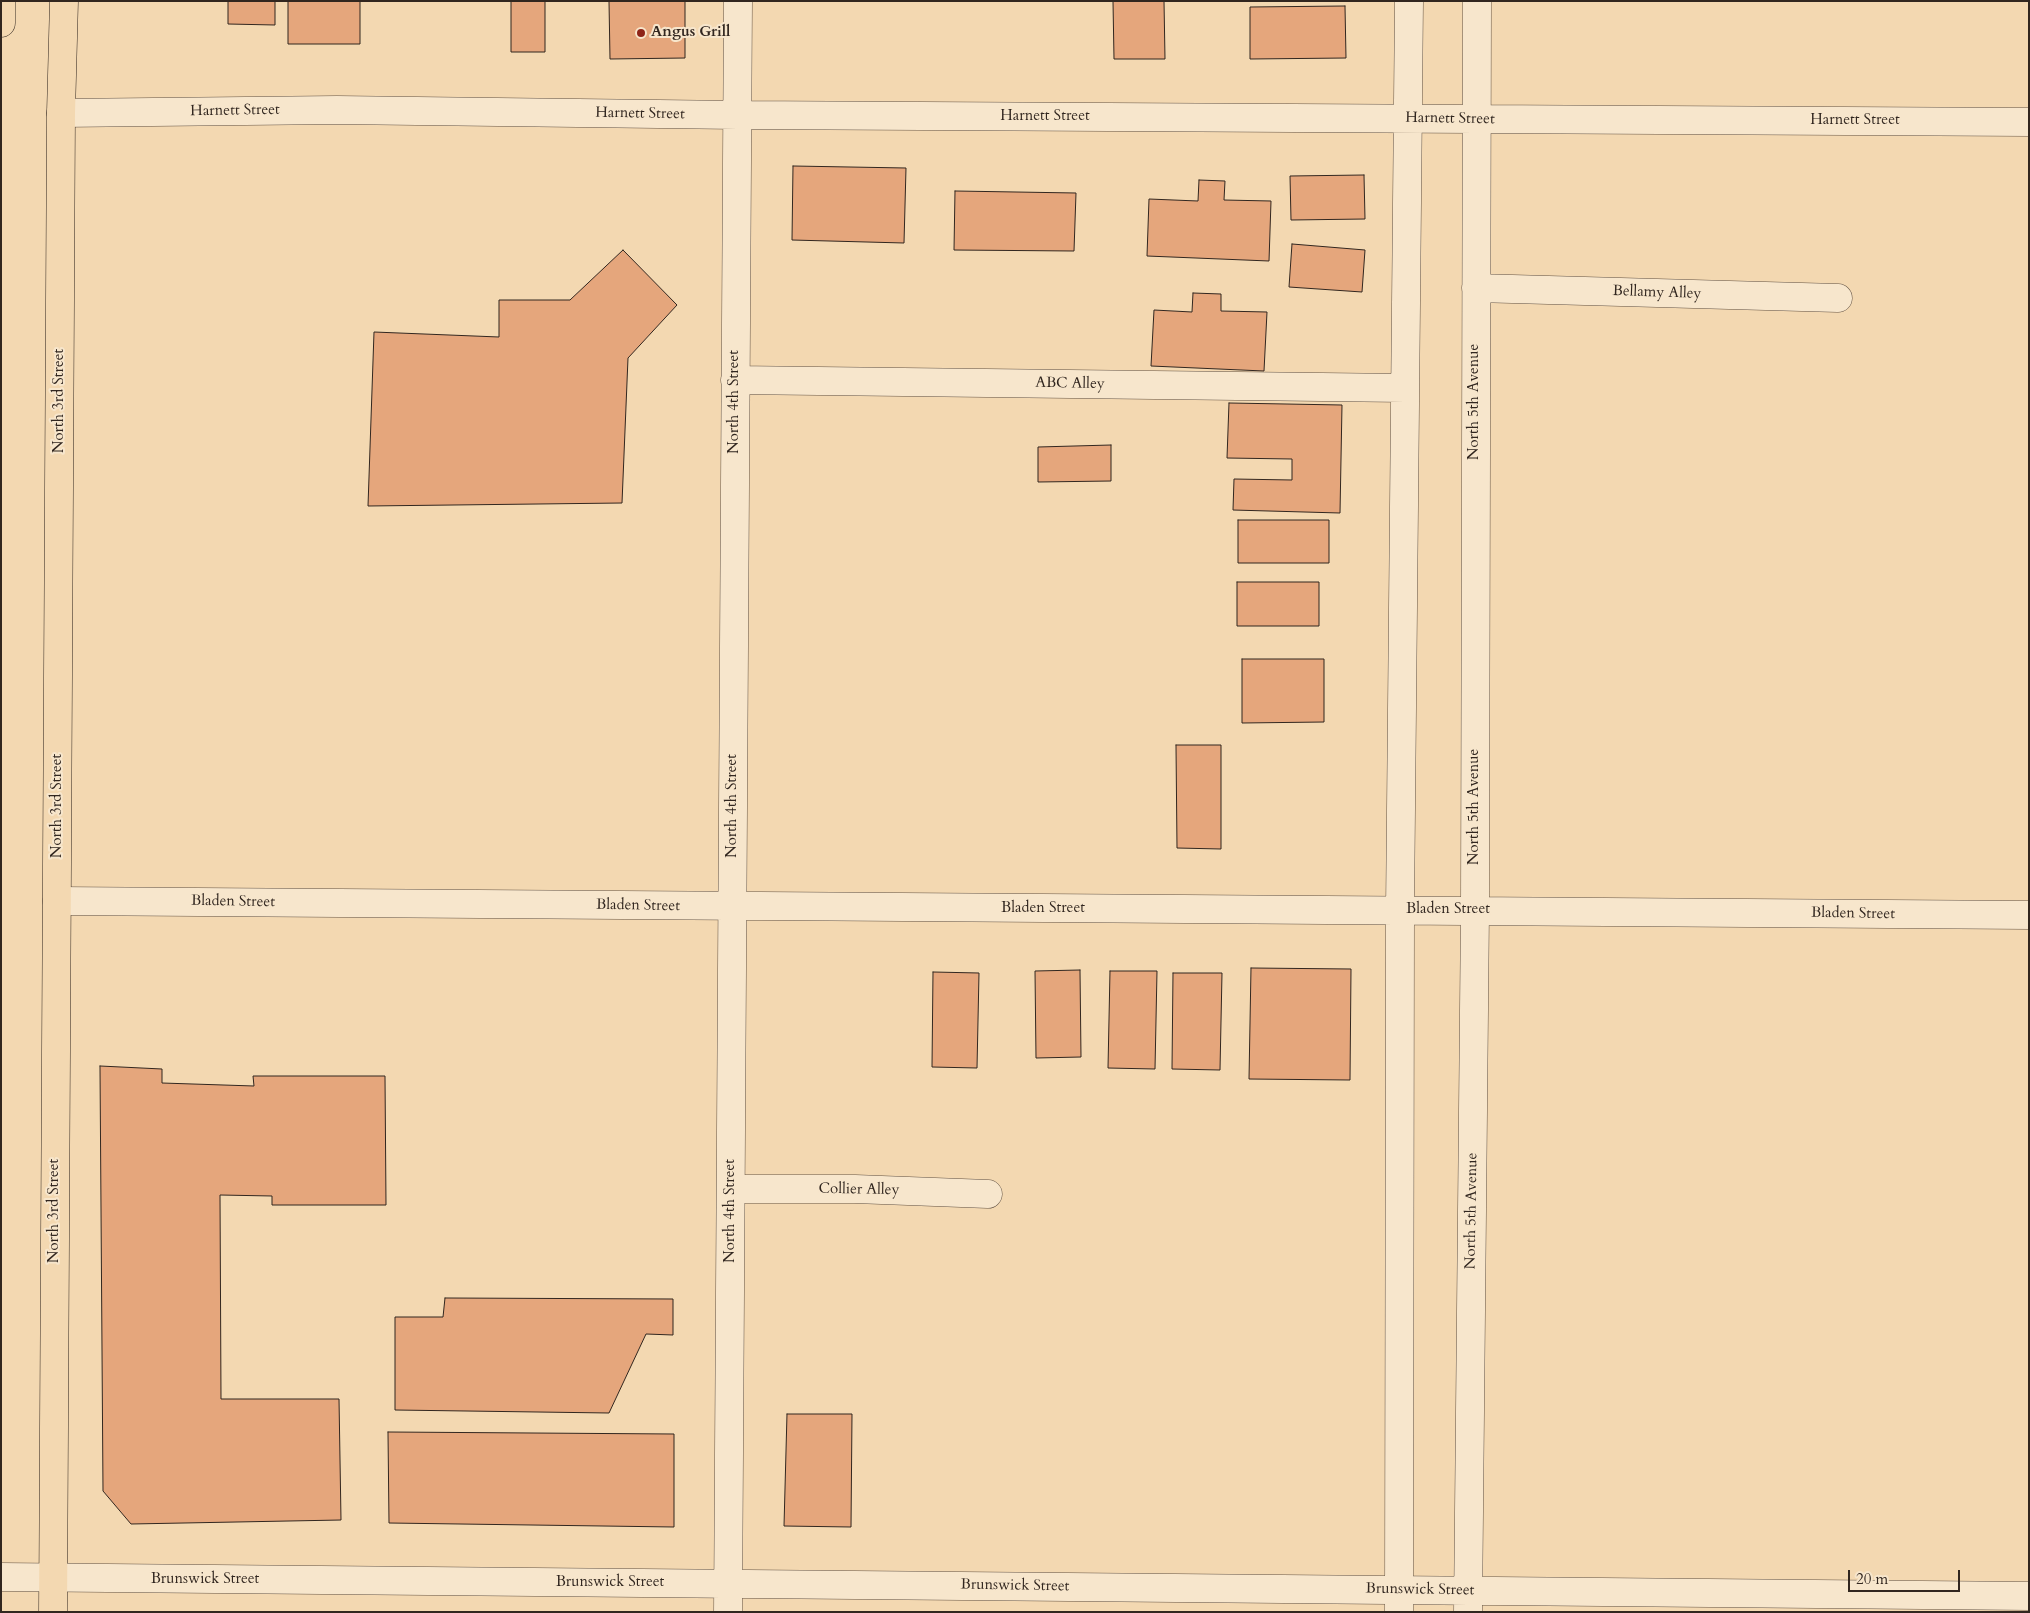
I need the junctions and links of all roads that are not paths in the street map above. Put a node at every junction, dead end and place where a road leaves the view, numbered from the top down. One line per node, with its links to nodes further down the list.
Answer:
1 (1, 1): 6 (main road)
2 (64, 1): 7 (main road, North 3rd Street)
3 (738, 1): 8 (street, North 4th Street)
4 (1409, 1): 9 (street)
5 (1478, 1): 10 (street, North 5th Avenue)
6 (1, 23)
7 (61, 113): 8 (street, Harnett Street); 16 (main road, North 3rd Street)
8 (738, 115): 9 (street, Harnett Street); 14 (street, North 4th Street)
9 (1408, 118): 10 (street, Harnett Street); 15 (street)
10 (1476, 119): 11 (street, Harnett Street); 12 (street, North 5th Avenue)
11 (2029, 122)
12 (1476, 288): 13 (street, Bellamy Alley); 19 (street, North 5th Avenue)
13 (1838, 298)
14 (735, 380): 15 (street, ABC Alley); 17 (street, North 4th Street)
15 (1405, 388): 18 (street)
16 (57, 901): 17 (street, Bladen Street); 24 (main road, North 3rd Street)
17 (733, 907): 18 (street, Bladen Street); 21 (street, North 4th Street)
18 (1400, 910): 19 (street, Bladen Street); 27 (street)
19 (1475, 910): 20 (street, Bladen Street); 28 (street, North 5th Avenue)
20 (2029, 915)
21 (731, 1190): 22 (street, Collier Alley); 25 (street, North 4th Street)
22 (988, 1194)
23 (1, 1578): 24 (street, Brunswick Street)
24 (53, 1579): 25 (street, Brunswick Street); 29 (main road, North 3rd Street)
25 (728, 1583): 27 (street, Brunswick Street); 30 (street, North 4th Street)
26 (2029, 1596): 28 (street, Brunswick Street)
27 (1399, 1601): 28 (street, Brunswick Street)
28 (1468, 1601)
29 (53, 1612)
30 (728, 1612)

